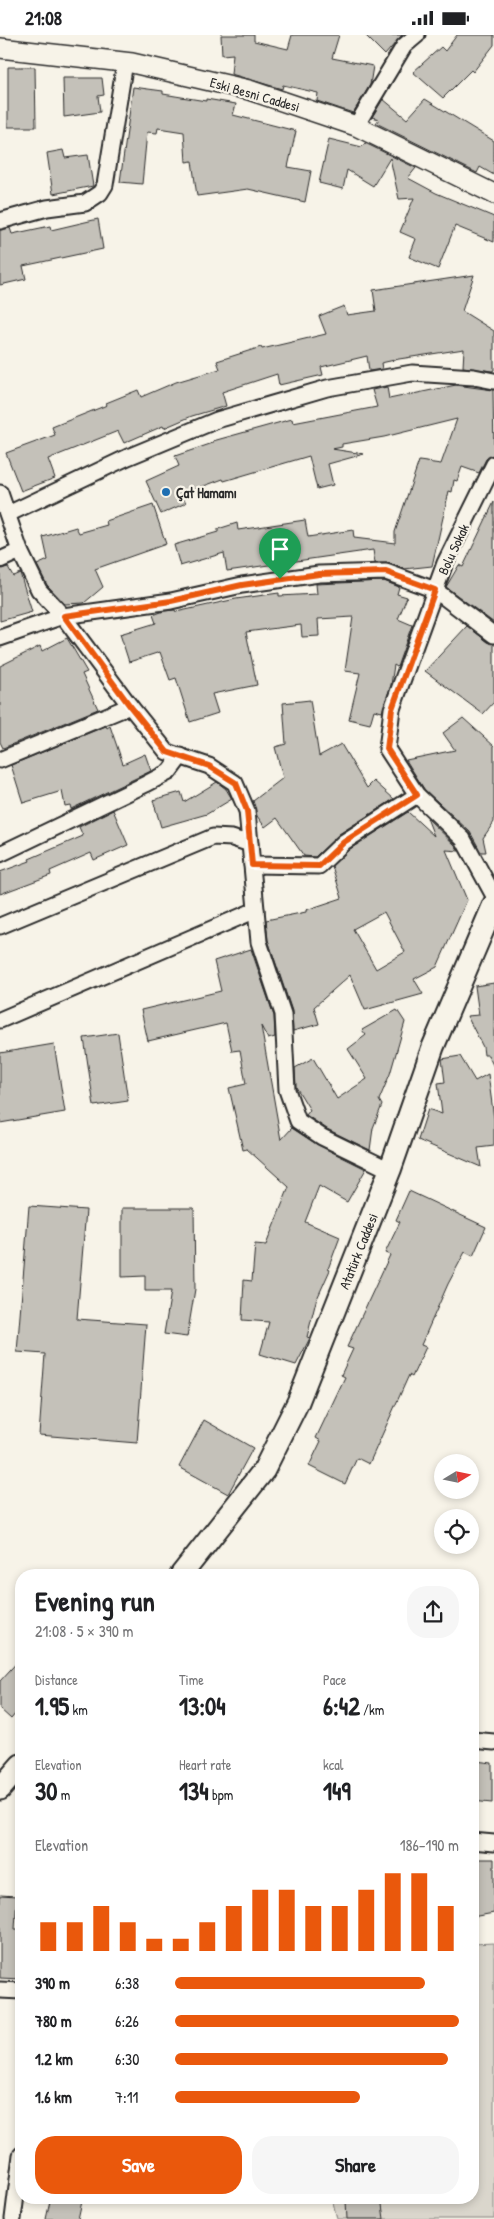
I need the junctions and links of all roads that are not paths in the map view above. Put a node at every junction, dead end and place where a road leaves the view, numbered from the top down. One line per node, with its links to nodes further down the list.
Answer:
1 (417, 35): 4 (street)
2 (0, 48): 3 (street, Eski Besni Caddesi)
3 (125, 62): 4 (street, Eski Besni Caddesi); 6 (street)
4 (356, 126): 5 (street, Eski Besni Caddesi)
5 (494, 194)
6 (0, 221)
7 (494, 381): 10 (street)
8 (494, 464): 13 (street, Bolu Sokak)
9 (0, 493): 10 (street)
10 (8, 514): 11 (street)
11 (20, 551): 12 (street); 14 (street)
12 (0, 560)
13 (435, 590): 14 (street); 15 (street); 20 (street, Bolu Sokak)
14 (64, 616): 16 (street); 17 (street)
15 (494, 635)
16 (0, 638)
17 (130, 706): 18 (street); 19 (street)
18 (181, 757): 21 (street); 22 (street)
19 (0, 760)
20 (417, 795): 23 (street); 24 (street, Bolu Sokak)
21 (250, 844): 23 (street); 27 (street)
22 (0, 854)
23 (252, 865): 26 (street)
24 (494, 896)
25 (494, 905): 29 (main road, Atatürk Caddesi)
26 (256, 910): 28 (street); 29 (street)
27 (0, 926)
28 (0, 1020)
29 (390, 1170): 30 (main road, Atatürk Caddesi)
30 (186, 1569)
31 (479, 1741): 32 (street)
32 (494, 1742)
33 (15, 1772): 34 (main road)
34 (0, 1789)
35 (479, 1842): 36 (street)
36 (494, 1843)
37 (0, 1991): 38 (street)
38 (15, 1991)
39 (15, 2203): 40 (street)
40 (13, 2219)

